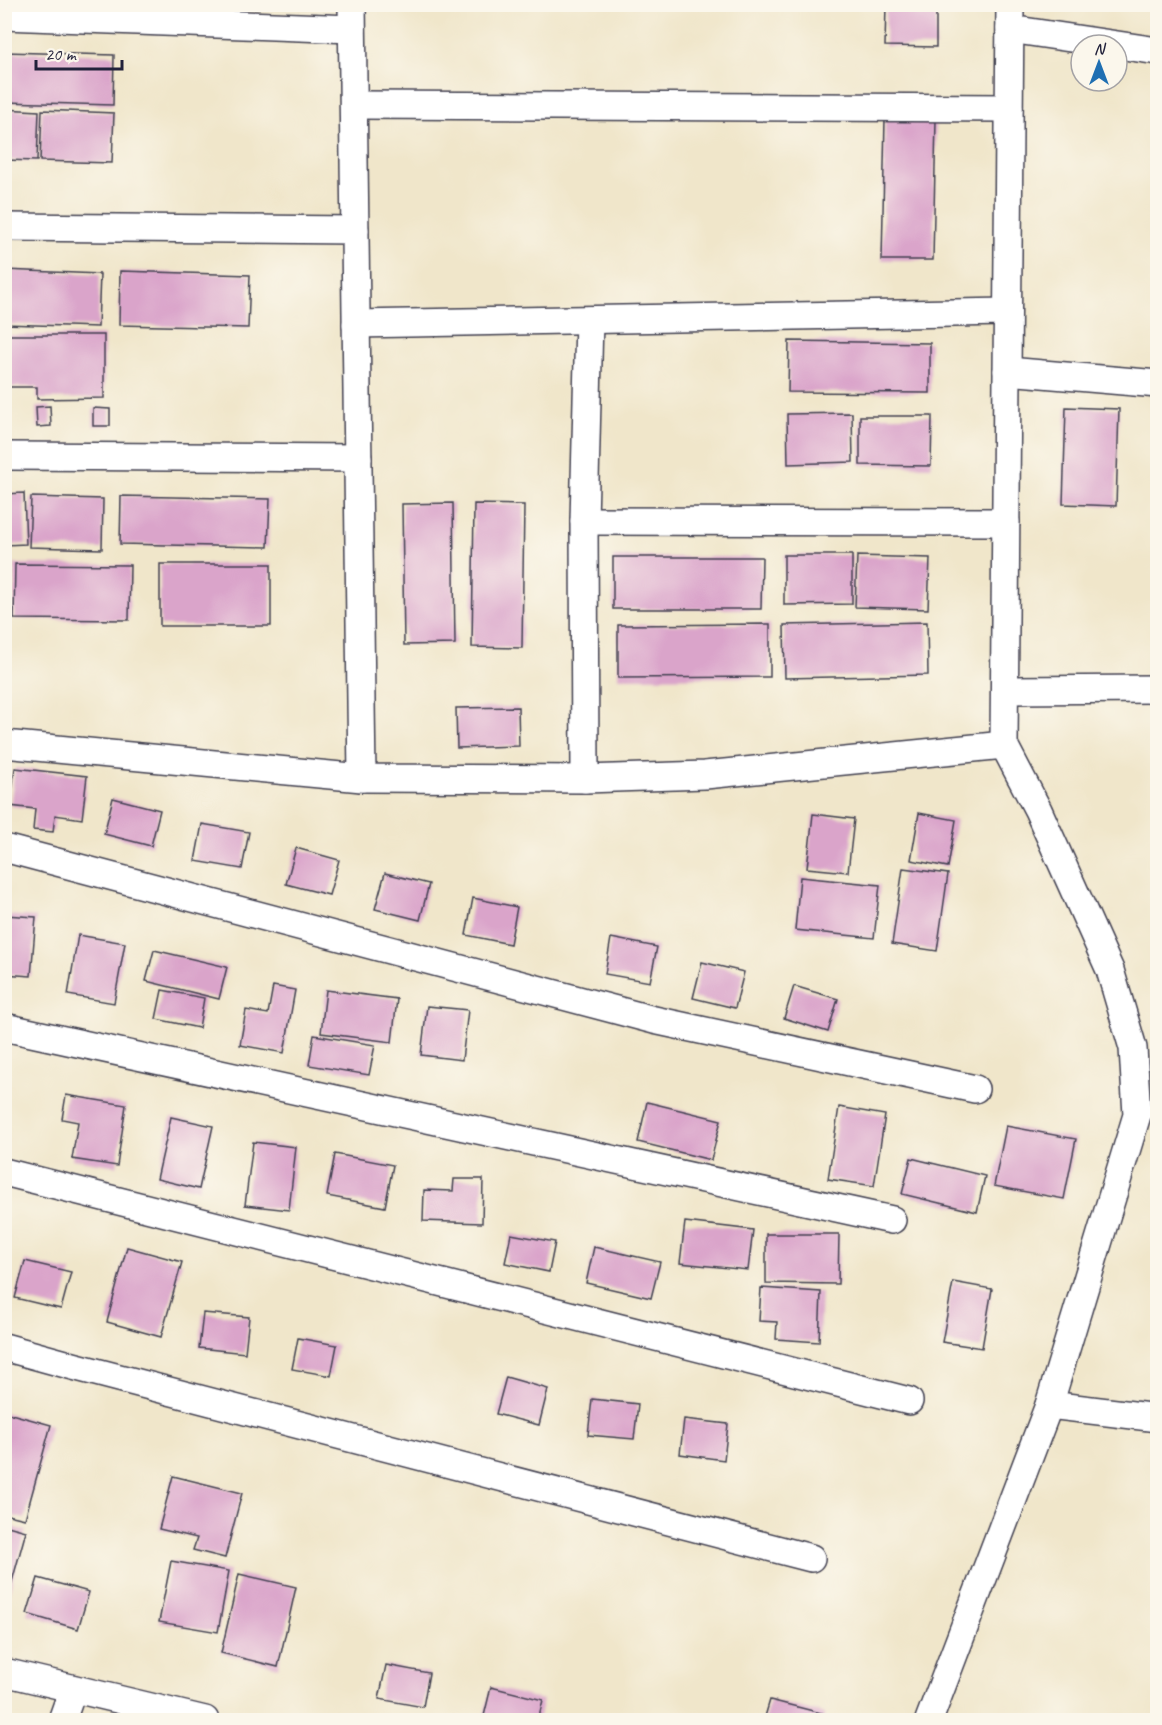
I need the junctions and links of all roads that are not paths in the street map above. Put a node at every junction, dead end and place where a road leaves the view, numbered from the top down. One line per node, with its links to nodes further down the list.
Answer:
1 (4, 16): 2 (street)
2 (352, 17): 5 (street)
3 (1010, 17): 4 (street); 6 (street)
4 (1158, 51)
5 (354, 105): 6 (street); 8 (street)
6 (1009, 108): 9 (street)
7 (4, 227): 8 (street)
8 (355, 230): 11 (street)
9 (1007, 312): 10 (street); 12 (street)
10 (589, 320): 11 (street); 16 (street)
11 (356, 324): 15 (street)
12 (1007, 371): 13 (street); 17 (street)
13 (1158, 384)
14 (4, 456): 15 (street)
15 (358, 458): 22 (street)
16 (584, 521): 17 (street); 23 (street)
17 (1006, 522): 19 (street)
18 (1158, 689): 19 (street)
19 (1005, 690): 21 (street)
20 (4, 744): 22 (street)
21 (1004, 745): 23 (street); 31 (street)
22 (362, 778): 23 (street)
23 (585, 779)
24 (4, 848): 26 (street)
25 (4, 1027): 28 (street)
26 (975, 1089)
27 (4, 1172): 30 (street)
28 (892, 1220)
29 (4, 1347): 33 (street)
30 (909, 1401)
31 (1049, 1405): 32 (street); 38 (street)
32 (1158, 1418)
33 (811, 1558)
34 (4, 1672): 35 (street)
35 (73, 1689): 36 (street); 37 (street)
36 (62, 1720)
37 (205, 1720)
38 (929, 1720)

